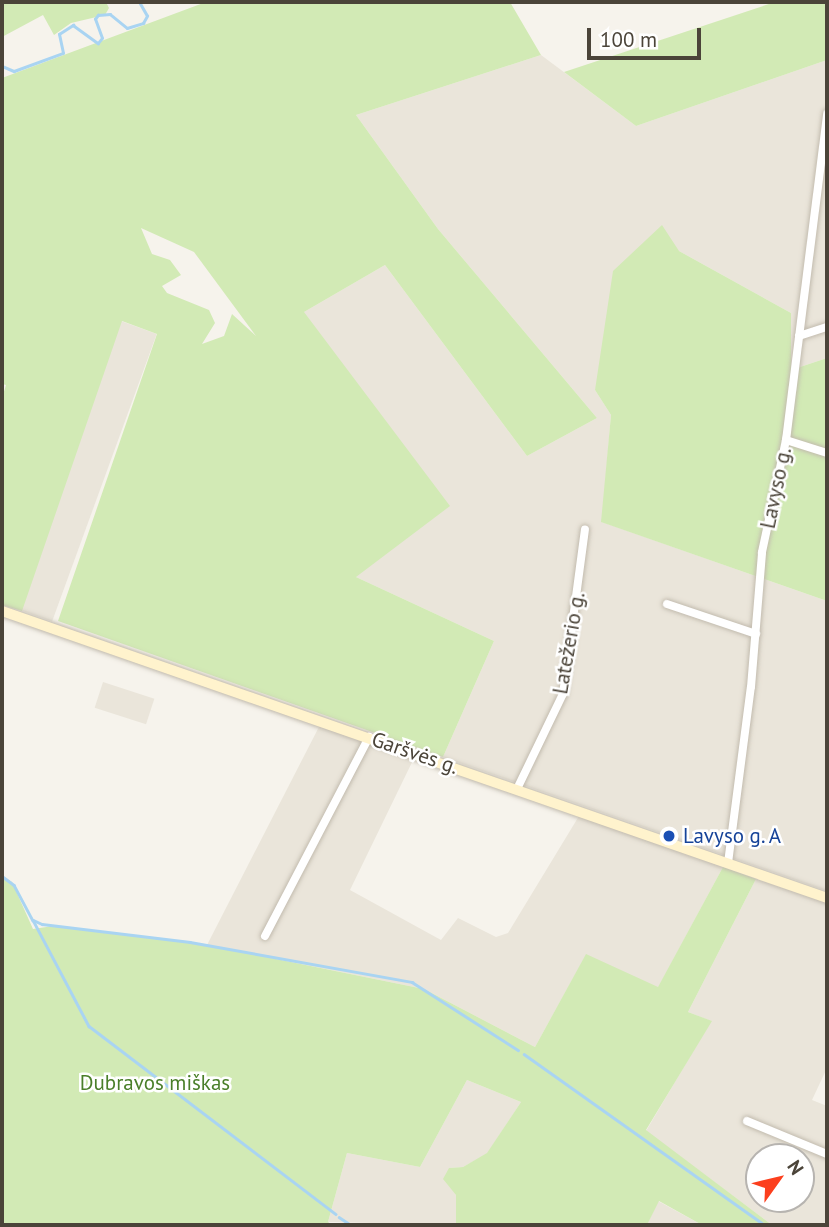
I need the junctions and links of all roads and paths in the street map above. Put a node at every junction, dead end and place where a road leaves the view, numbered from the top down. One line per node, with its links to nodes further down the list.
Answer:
1 (827, 114): 3 (street, Lavyso g.)
2 (827, 327): 3 (street)
3 (799, 336): 4 (street, Lavyso g.)
4 (786, 440): 5 (street); 9 (street, Lavyso g.)
5 (827, 453)
6 (585, 529): 11 (street, Latežerio g.)
7 (667, 604): 9 (street)
8 (2, 611): 10 (main road, Garšvės g.)
9 (756, 634): 12 (street, Lavyso g.)
10 (369, 737): 11 (main road, Garšvės g.); 14 (street)
11 (517, 789): 12 (main road, Garšvės g.)
12 (728, 863): 13 (main road, Garšvės g.)
13 (827, 898)
14 (265, 936)
15 (747, 1121): 16 (street)
16 (827, 1154)

